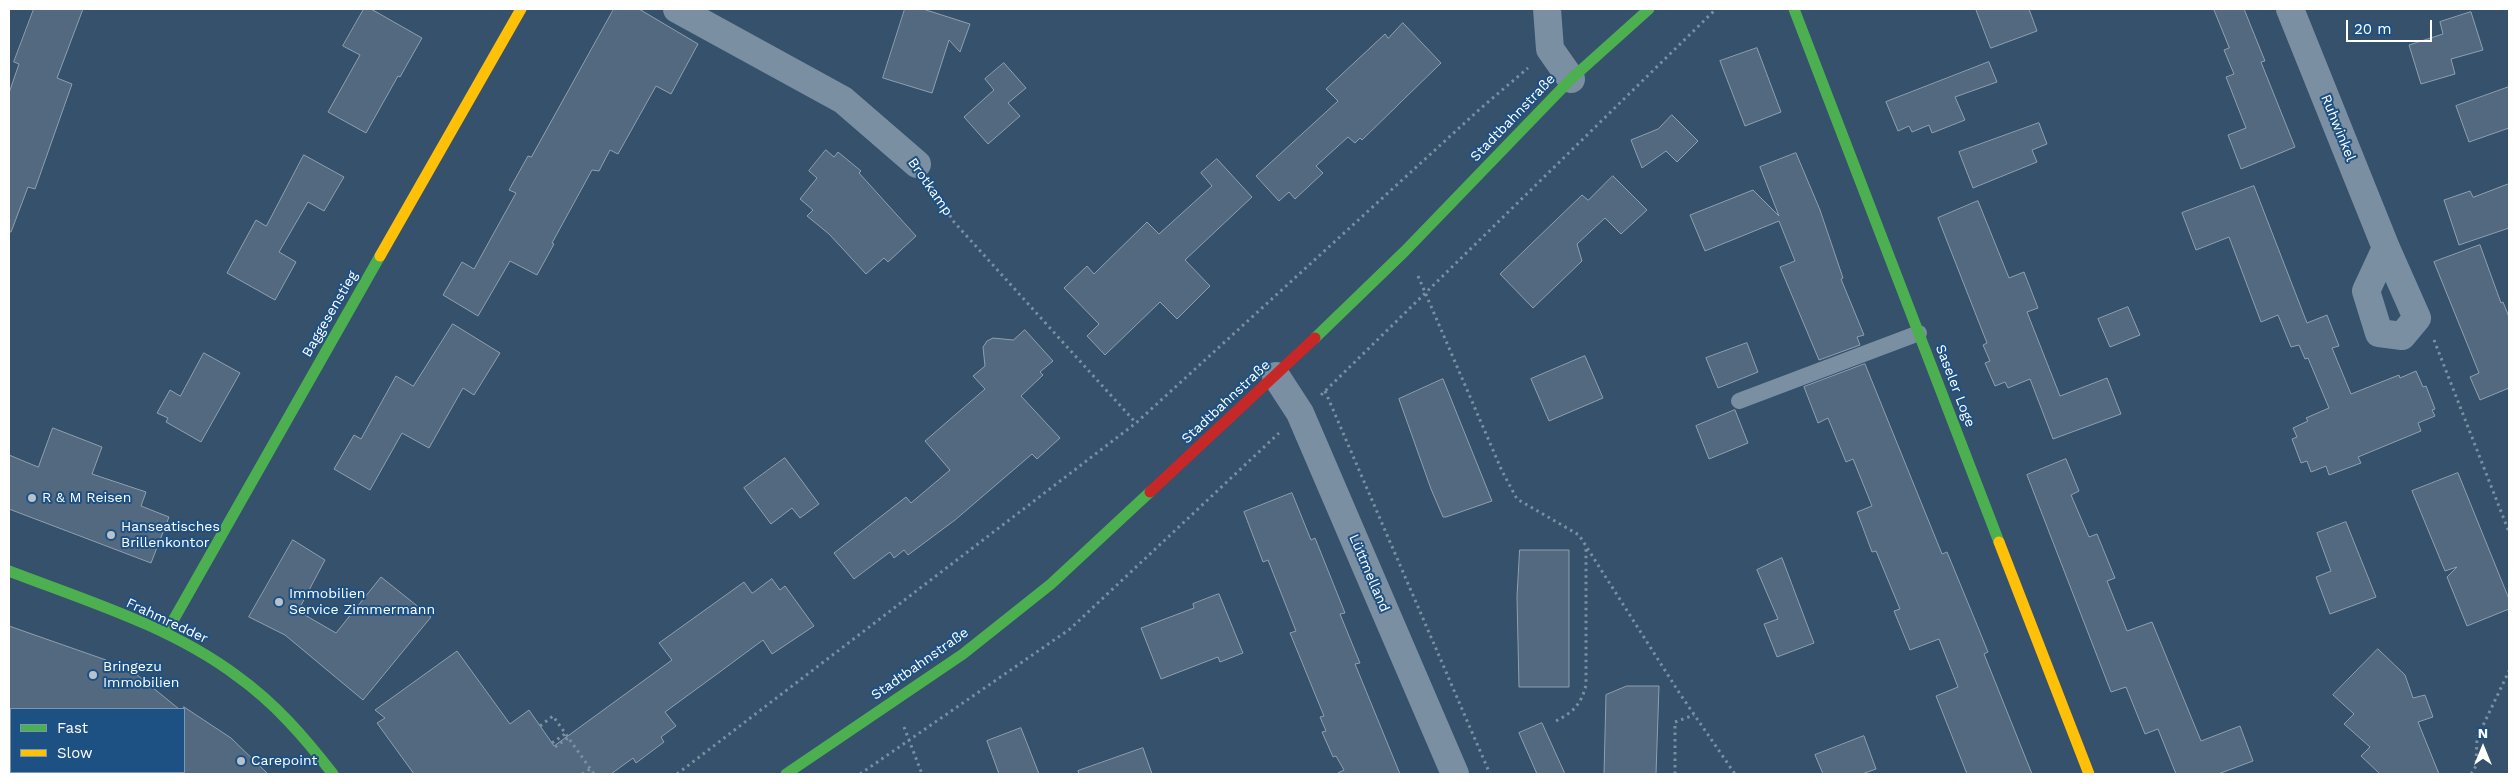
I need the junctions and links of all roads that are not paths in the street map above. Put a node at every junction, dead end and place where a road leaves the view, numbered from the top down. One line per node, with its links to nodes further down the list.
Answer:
1 (521, 9): 14 (street, Baggesenstieg)
2 (677, 9): 8 (street, Brotkamp)
3 (1546, 9): 7 (street)
4 (1649, 9): 7 (street, Stadtbahnstraße)
5 (1794, 9): 10 (street, Saseler Loge)
6 (2290, 9): 9 (street, Ruhwinkel)
7 (1571, 79): 11 (street, Stadtbahnstraße)
8 (917, 164)
9 (2386, 248): 9 (street, Ruhwinkel)
10 (1919, 333): 12 (lane); 18 (street, Saseler Loge)
11 (1276, 376): 16 (street, Stadtbahnstraße); 17 (street, Lüttmelland)
12 (1739, 401)
13 (9, 571): 14 (street, Frahmredder)
14 (166, 634): 15 (street, Frahmredder)
15 (333, 774)
16 (786, 774)
17 (1455, 774)
18 (2089, 774)

